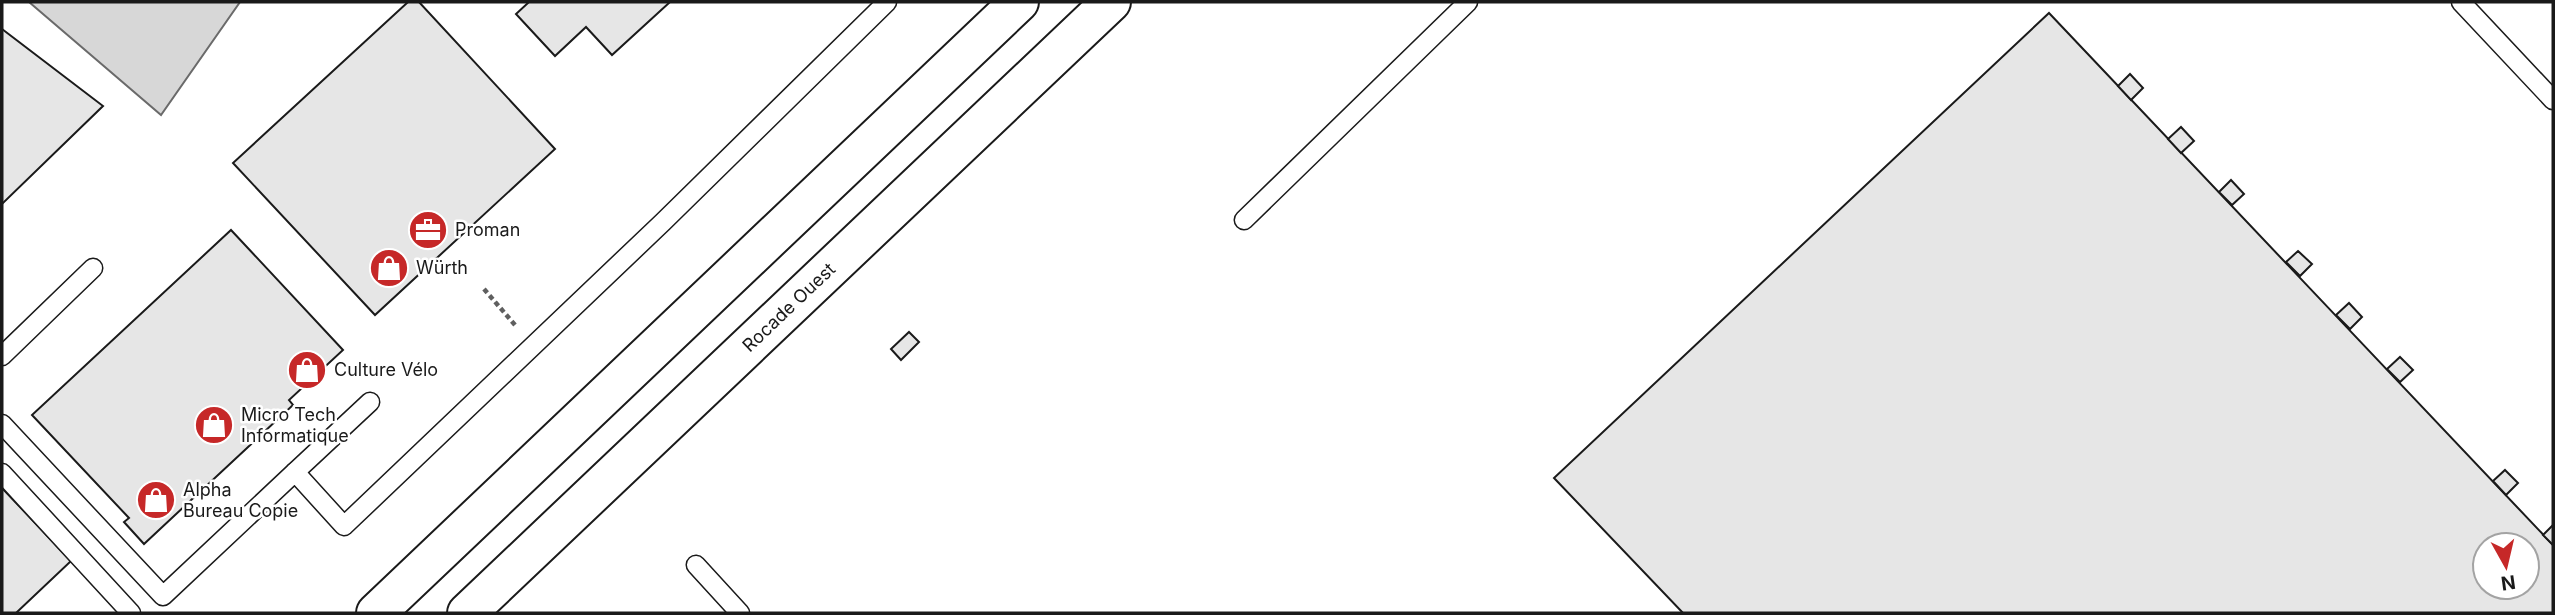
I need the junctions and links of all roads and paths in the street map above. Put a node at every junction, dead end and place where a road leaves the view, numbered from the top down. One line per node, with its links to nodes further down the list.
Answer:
1 (887, 2): 10 (lane)
2 (1020, 2): 18 (main road)
3 (1111, 2): 19 (main road, Rocade Ouest)
4 (1468, 2): 7 (lane)
5 (2461, 2): 6 (lane)
6 (2553, 100)
7 (1244, 220)
8 (93, 268): 11 (lane)
9 (484, 289): 10 (path)
10 (533, 345): 14 (lane)
11 (2, 356)
12 (370, 402): 14 (lane)
13 (2, 424): 14 (lane)
14 (295, 472)
15 (2, 473): 17 (lane)
16 (696, 565): 20 (lane)
17 (131, 613)
18 (376, 613)
19 (467, 613)
20 (740, 613)

